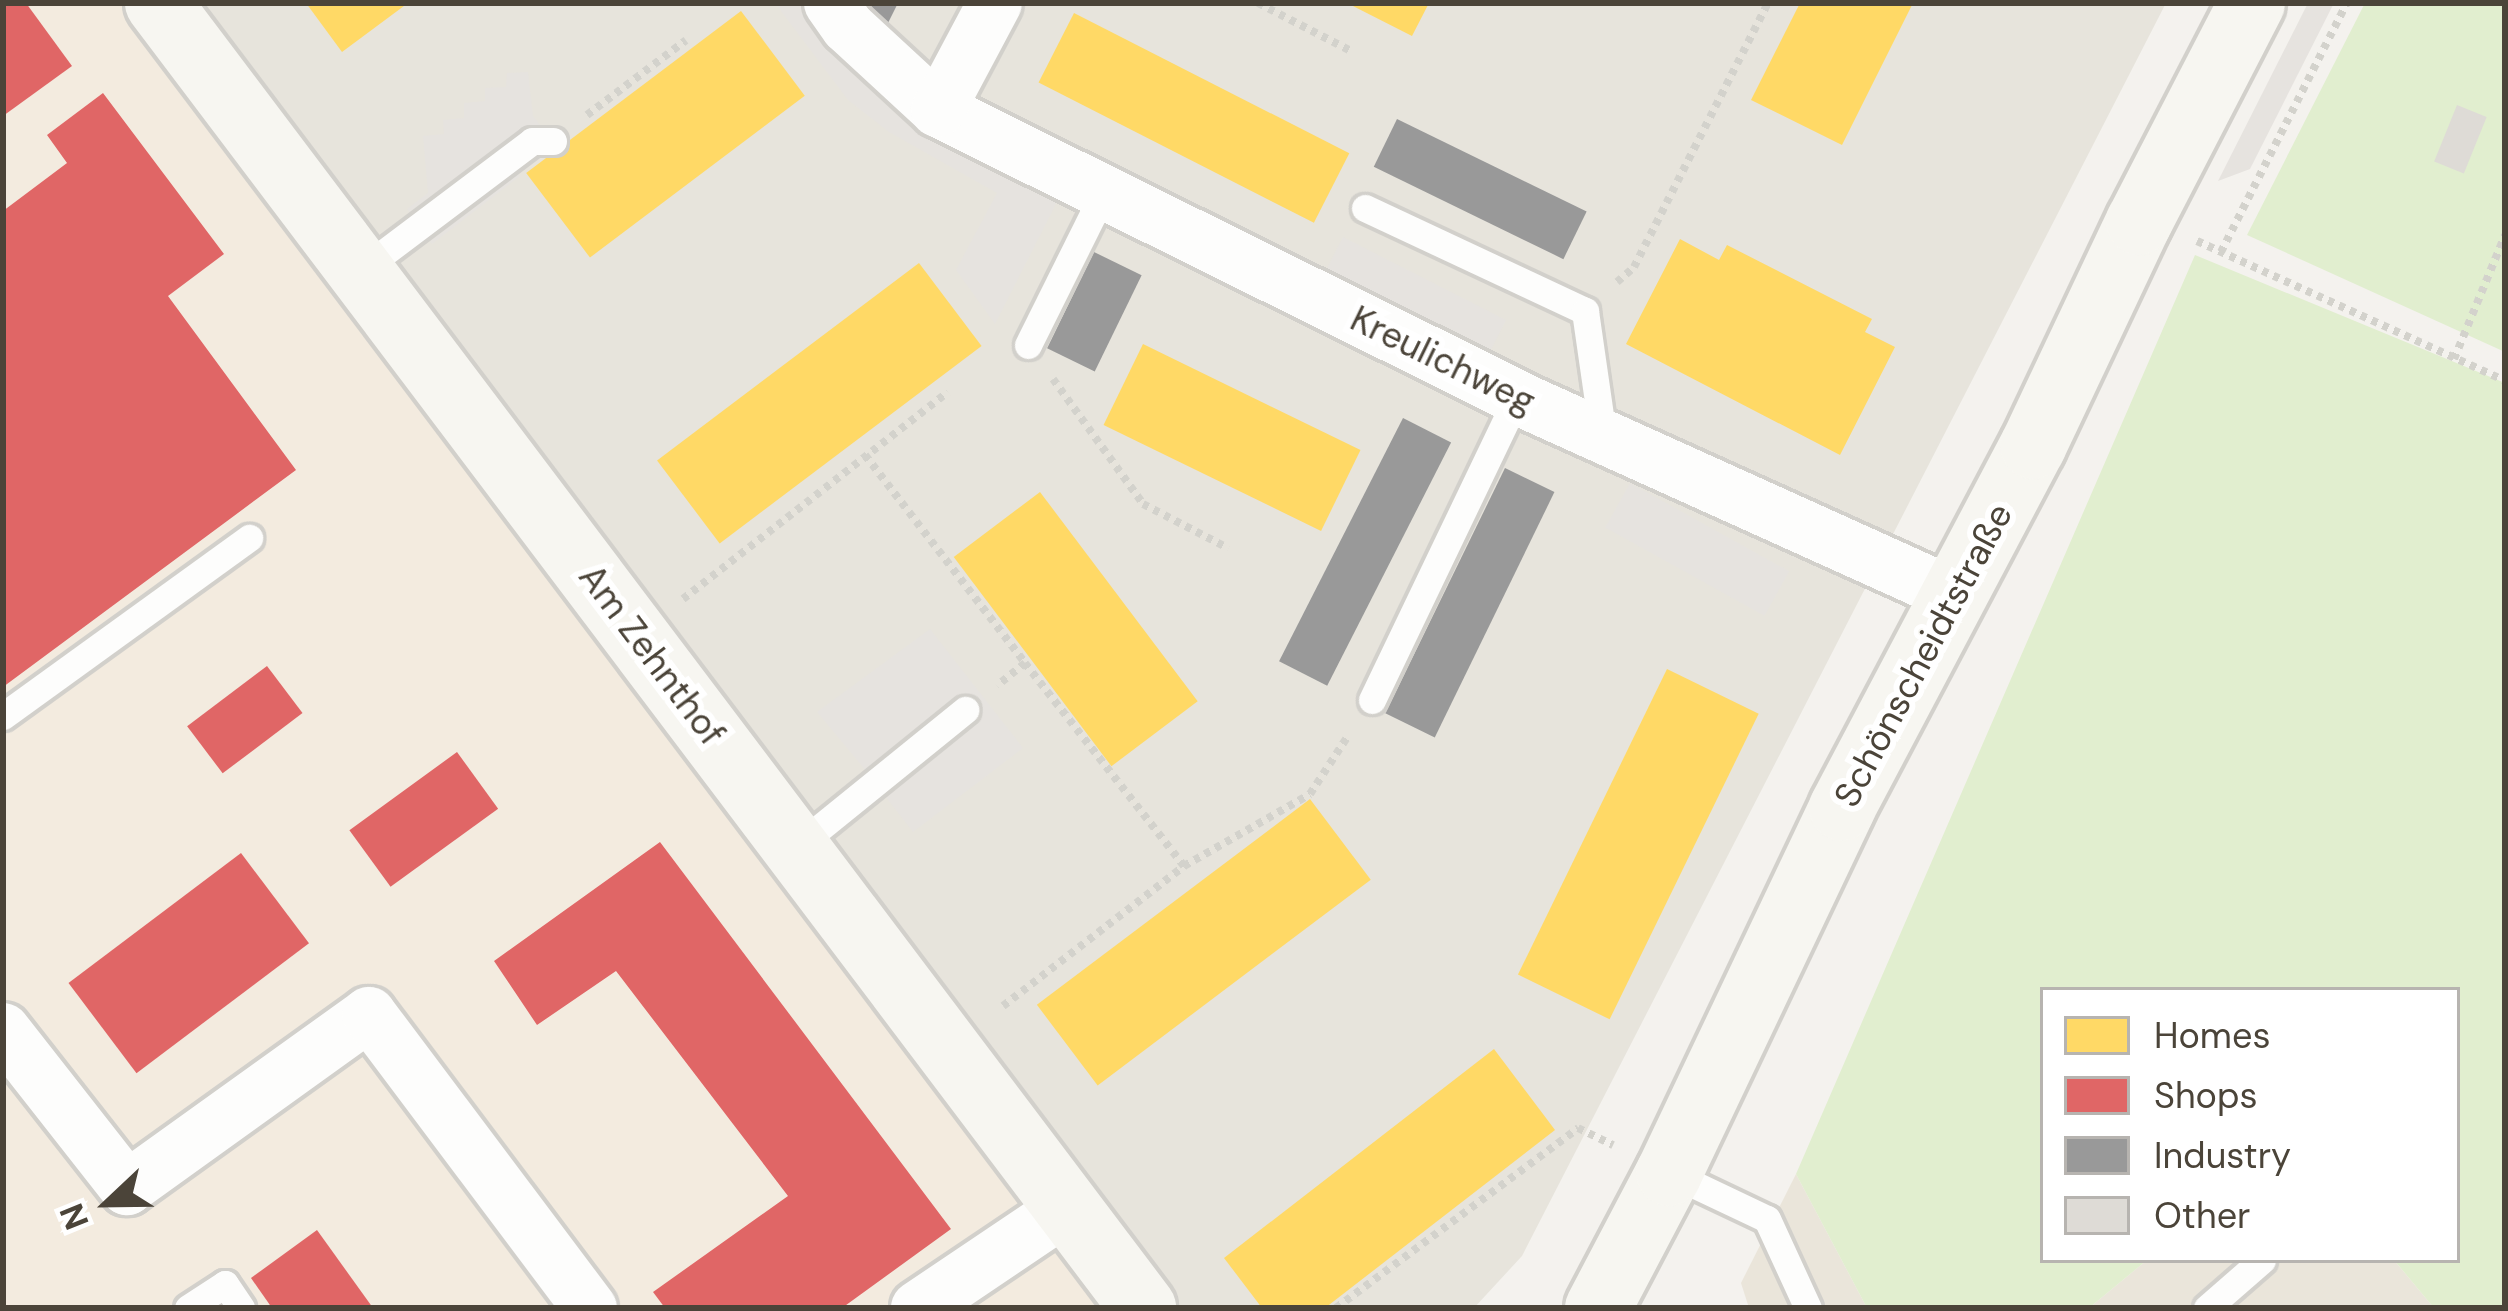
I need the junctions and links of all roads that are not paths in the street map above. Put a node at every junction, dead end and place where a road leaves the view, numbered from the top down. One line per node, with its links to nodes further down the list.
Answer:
1 (158, 3): 9 (main road, Am Zehnthof)
2 (830, 3): 5 (street, Kreulichweg)
3 (995, 3): 5 (street)
4 (2252, 3): 14 (main road, Schönscheidtstraße)
5 (938, 110): 7 (street, Kreulichweg)
6 (553, 141): 9 (lane)
7 (1104, 192): 10 (lane); 11 (street, Kreulichweg)
8 (1365, 208): 12 (lane)
9 (361, 270): 18 (main road, Am Zehnthof)
10 (1028, 345)
11 (1517, 397): 12 (street, Kreulichweg); 15 (lane)
12 (1603, 436): 14 (street, Kreulichweg)
13 (249, 538): 17 (lane)
14 (1954, 595): 20 (main road, Schönscheidtstraße)
15 (1372, 700)
16 (974, 704): 18 (lane)
17 (3, 716)
18 (796, 847): 21 (main road, Am Zehnthof)
19 (3, 1030): 25 (street)
20 (1669, 1172): 28 (main road, Schönscheidtstraße); 29 (lane)
21 (1068, 1207): 26 (street); 27 (main road, Am Zehnthof)
22 (2259, 1263): 30 (lane)
23 (188, 1308): 24 (lane)
24 (241, 1308)
25 (590, 1308)
26 (919, 1308)
27 (1143, 1308)
28 (1598, 1308)
29 (1808, 1308)
30 (2207, 1308)

